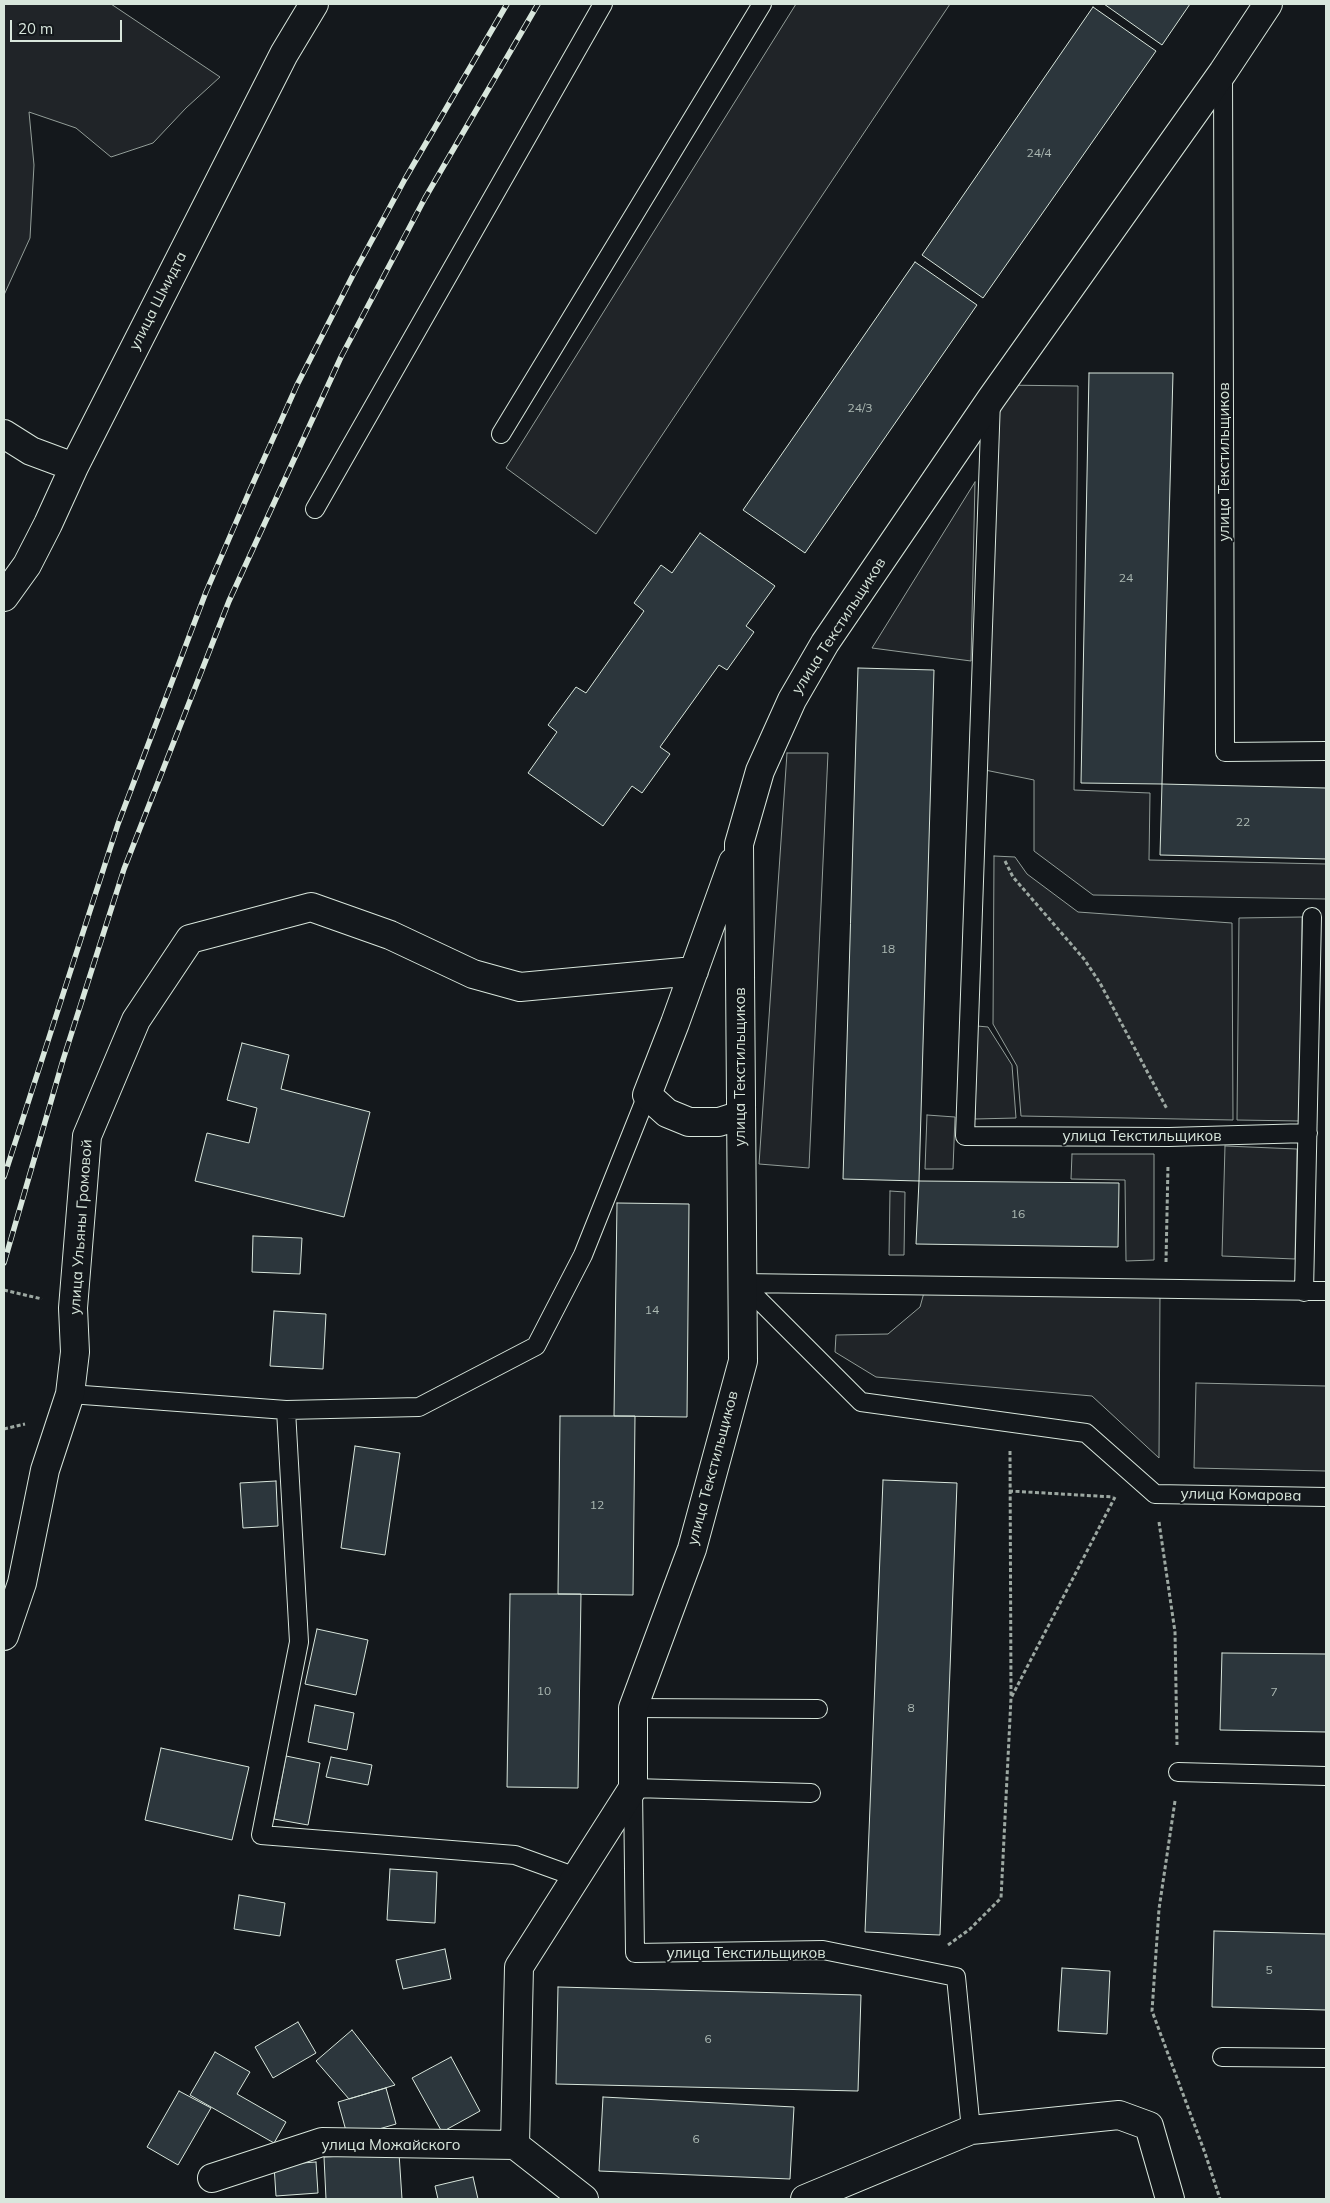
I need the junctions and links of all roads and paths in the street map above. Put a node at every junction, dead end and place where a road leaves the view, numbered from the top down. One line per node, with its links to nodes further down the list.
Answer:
1 (314, 4): 9 (street, улица Шмидта)
2 (603, 4): 10 (lane)
3 (762, 4): 8 (lane)
4 (1268, 4): 5 (street, улица Текстильщиков)
5 (1223, 72): 6 (street, улица Текстильщиков); 12 (lane, улица Текстильщиков)
6 (991, 399): 13 (lane, улица Текстильщиков); 14 (street, улица Текстильщиков)
7 (4, 434): 9 (street)
8 (501, 434)
9 (74, 467): 11 (street, улица Шмидта)
10 (315, 509)
11 (4, 597)
12 (1326, 751)
13 (975, 830): 20 (path); 20 (lane, улица Текстильщиков)
14 (739, 844): 16 (street); 18 (street, улица Текстильщиков)
15 (1312, 918): 19 (lane)
16 (694, 971): 17 (street); 27 (street, улица Ульяны Громовой)
17 (646, 1095): 18 (street); 28 (lane)
18 (741, 1115): 21 (street, улица Текстильщиков)
19 (1308, 1133): 20 (lane, улица Текстильщиков); 25 (lane)
20 (1169, 1137): 23 (path)
21 (742, 1283): 23 (lane); 29 (lane); 36 (street, улица Текстильщиков)
22 (4, 1290): 26 (path)
23 (1166, 1290): 25 (lane)
24 (1326, 1291): 25 (lane)
25 (1304, 1292)
26 (36, 1297)
27 (70, 1394): 28 (lane); 34 (street, улица Ульяны Громовой)
28 (286, 1410): 42 (lane)
29 (1010, 1422): 30 (path); 31 (lane)
30 (1010, 1491): 32 (path); 35 (path)
31 (1155, 1494): 32 (path); 33 (lane, улица Комарова)
32 (1113, 1497): 35 (path)
33 (1326, 1497)
34 (4, 1636)
35 (1011, 1698): 43 (path)
36 (632, 1708): 37 (lane); 40 (street, улица Текстильщиков)
37 (818, 1709)
38 (1178, 1772): 39 (lane)
39 (1326, 1776)
40 (633, 1788): 41 (lane); 42 (street); 43 (lane, улица Текстильщиков)
41 (811, 1793)
42 (576, 1877): 48 (street)
43 (915, 1969): 47 (lane, улица Текстильщиков)
44 (1152, 2012): 53 (path)
45 (1222, 2057): 46 (lane)
46 (1326, 2058)
47 (971, 2130): 51 (street); 52 (street)
48 (515, 2145): 49 (street, улица Можайского); 50 (street)
49 (212, 2178)
50 (584, 2199)
51 (805, 2199)
52 (1170, 2199)
53 (1220, 2199)

